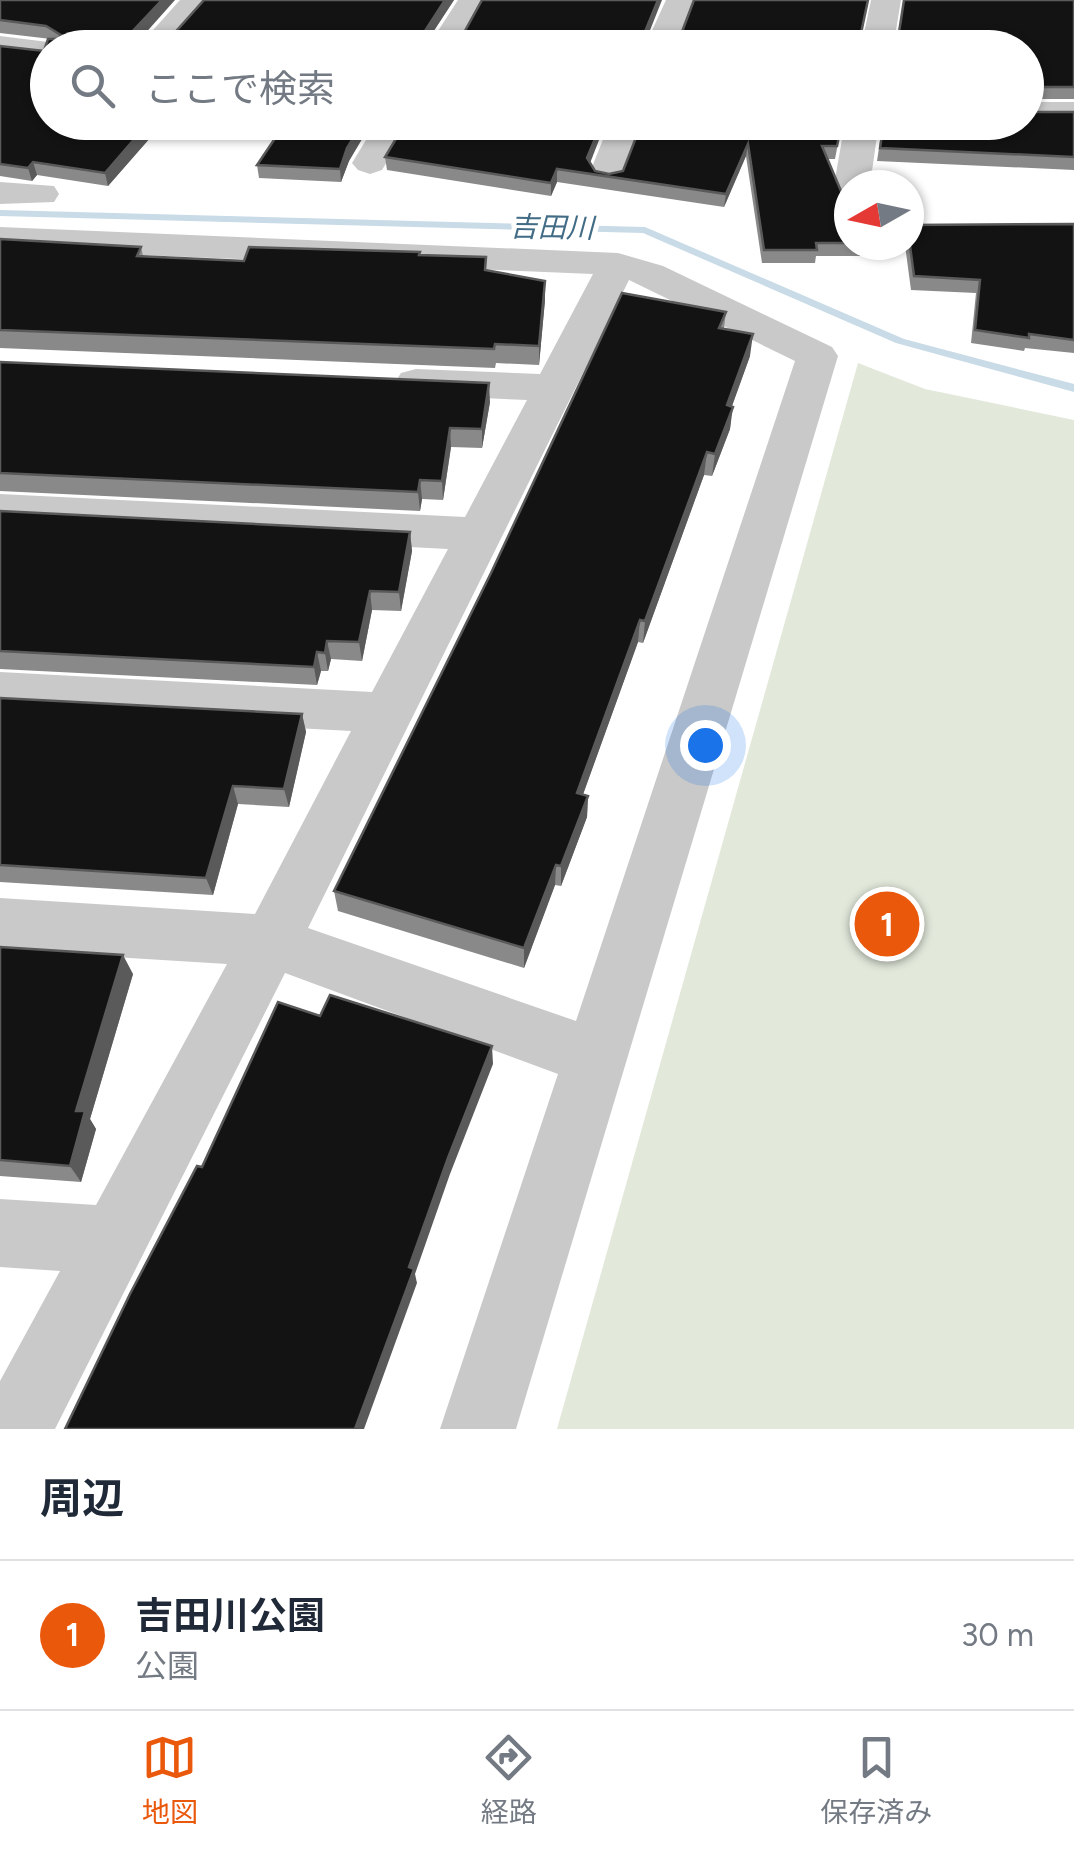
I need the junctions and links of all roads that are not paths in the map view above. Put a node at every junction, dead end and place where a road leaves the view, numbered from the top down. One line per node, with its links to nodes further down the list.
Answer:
1 (198, 0): 5 (street)
2 (473, 0): 6 (street)
3 (681, 0): 7 (street)
4 (886, 0): 8 (street)
5 (169, 30)
6 (454, 30)
7 (668, 30)
8 (880, 30)
9 (0, 46): 10 (street)
10 (30, 50)
11 (1044, 112): 12 (street)
12 (1074, 112)
13 (383, 140): 16 (street)
14 (620, 140): 18 (street)
15 (859, 140): 17 (street)
16 (370, 163)
17 (854, 170)
18 (608, 172)
19 (0, 193): 20 (street)
20 (41, 194)
21 (0, 238): 22 (street)
22 (618, 264): 24 (street); 31 (street)
23 (376, 380): 24 (street)
24 (554, 388): 26 (street)
25 (0, 510): 26 (street)
26 (480, 534): 28 (street)
27 (0, 692): 28 (street)
28 (384, 714): 30 (street)
29 (0, 924): 30 (street)
30 (271, 941): 31 (street); 33 (street)
31 (593, 1058): 35 (street)
32 (0, 1233): 33 (street)
33 (112, 1240): 34 (street)
34 (15, 1429)
35 (478, 1429)

